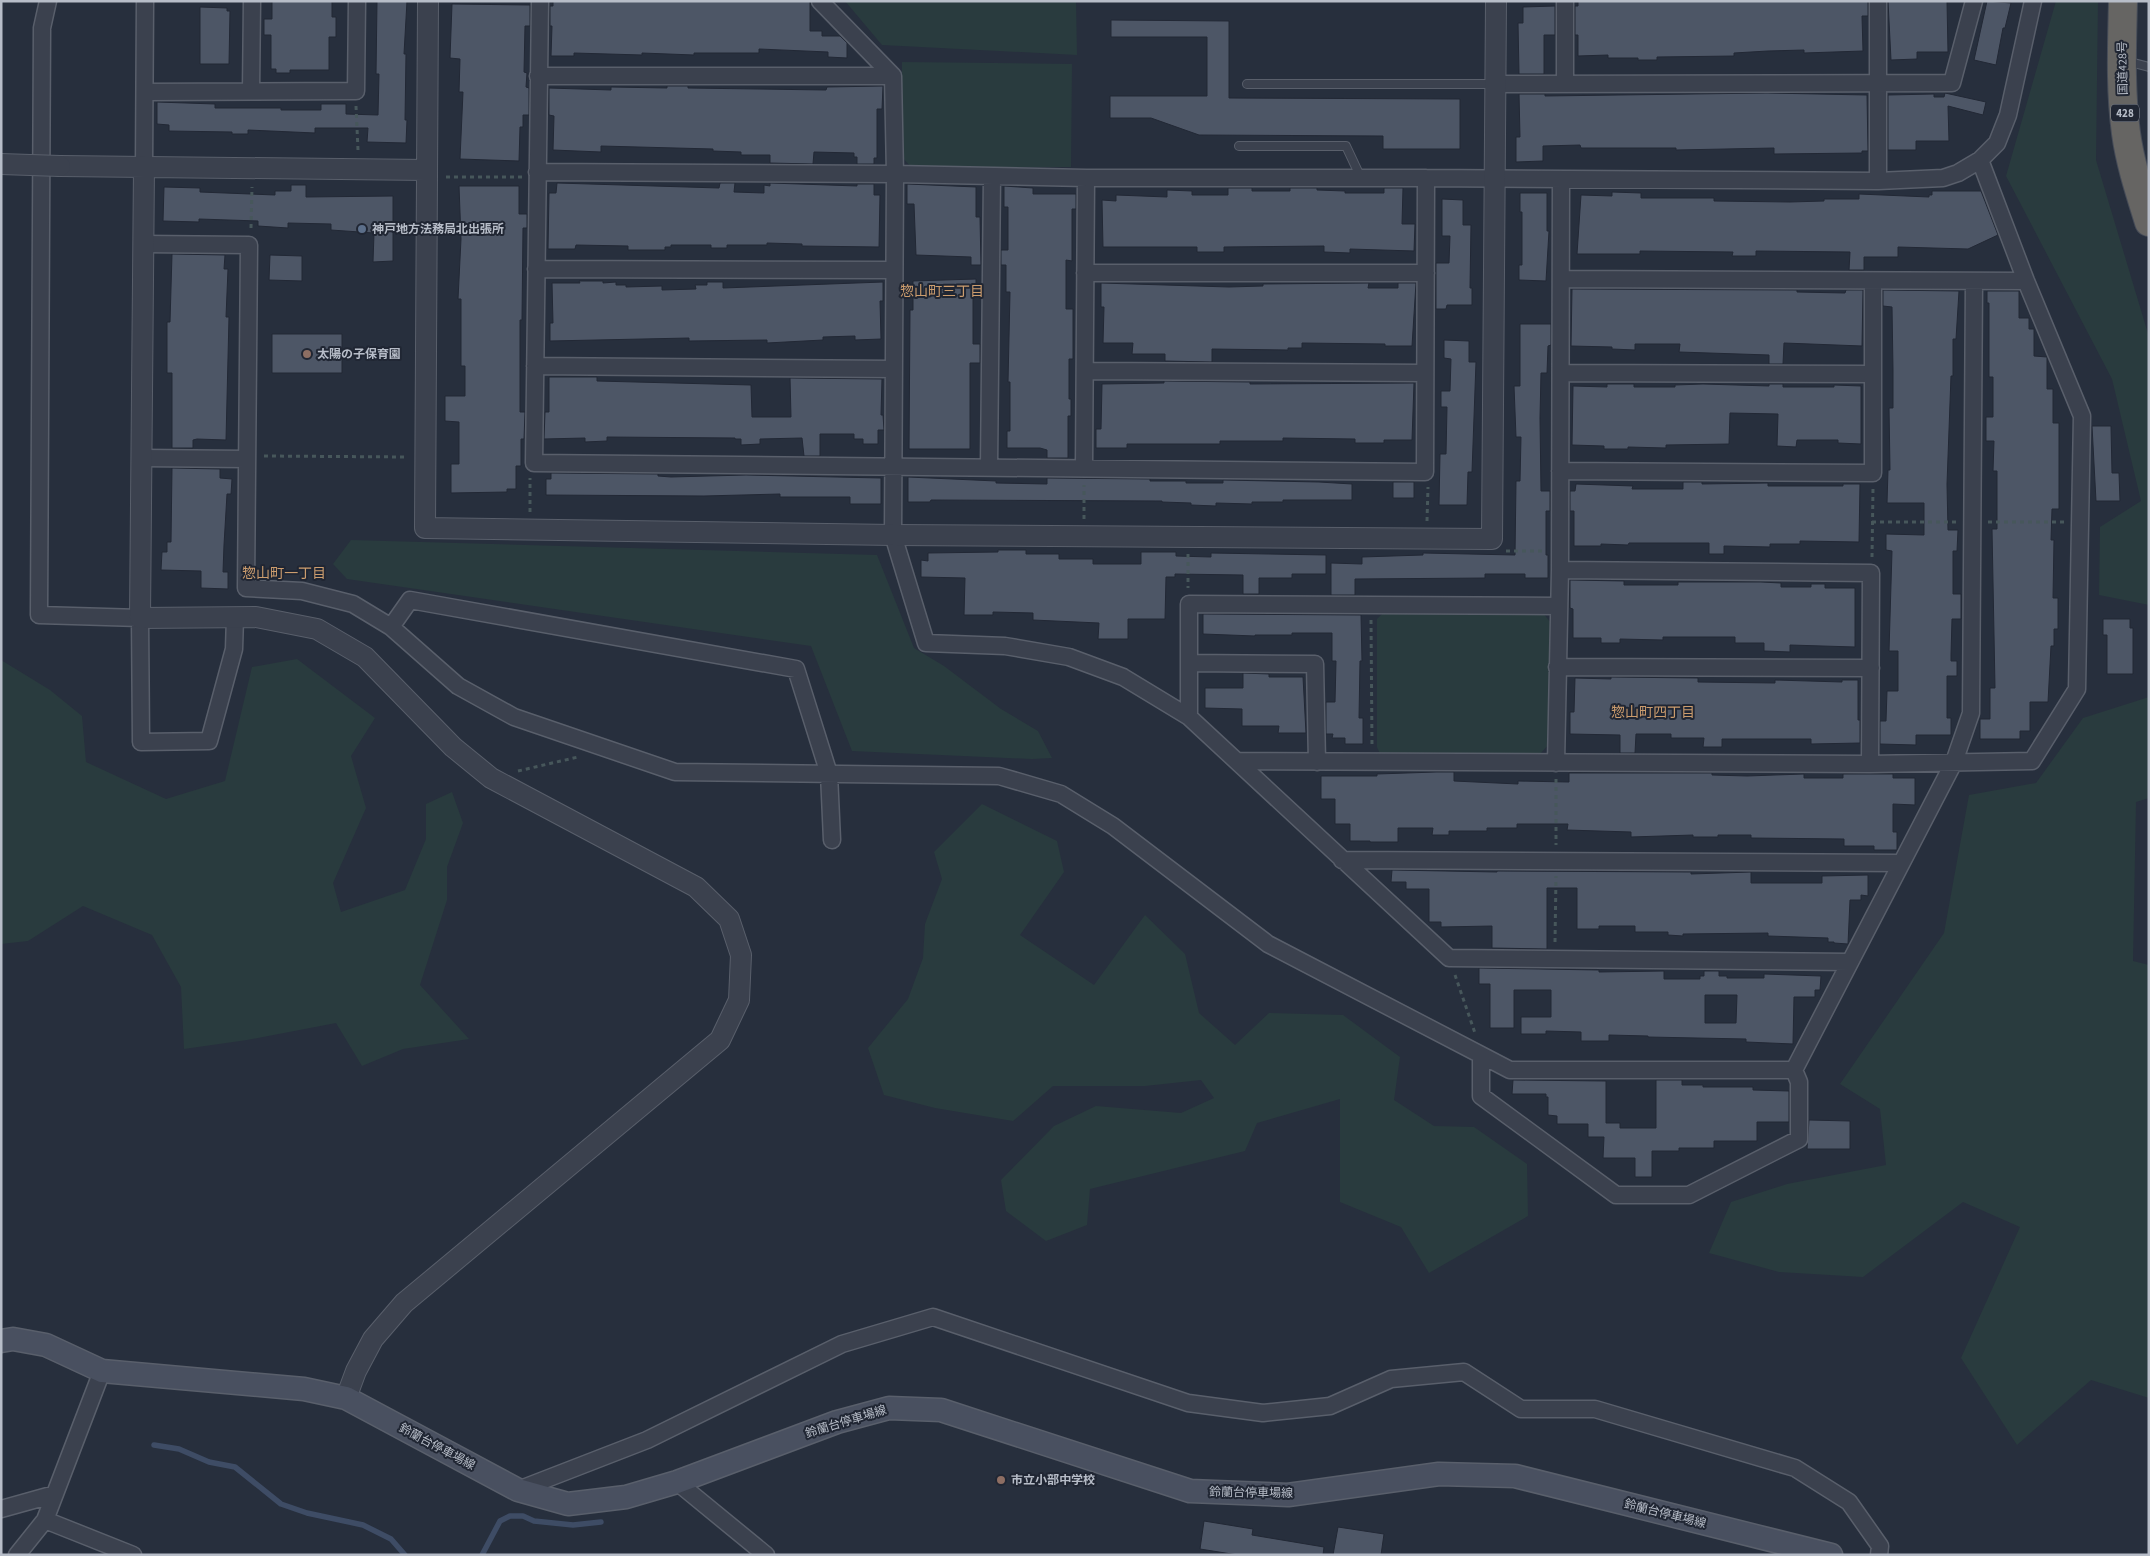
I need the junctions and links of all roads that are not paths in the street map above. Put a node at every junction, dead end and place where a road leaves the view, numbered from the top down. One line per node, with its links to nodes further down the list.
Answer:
1 (48, 1): 64 (street)
2 (146, 1): 22 (street)
3 (252, 1): 23 (street)
4 (357, 1): 23 (street)
5 (428, 1): 28 (street)
6 (540, 1): 16 (street)
7 (820, 1): 17 (street)
8 (1496, 1): 20 (street)
9 (1565, 1): 18 (street)
10 (1878, 1): 21 (street)
11 (1974, 1): 21 (street)
12 (2033, 1): 25 (street)
13 (2123, 1): 14 (highway, 国道428号 / 428)
14 (2122, 60): 15 (lane); 38 (highway, 国道428号 / 428)
15 (2149, 66)
16 (538, 76): 17 (street); 29 (street)
17 (893, 76): 30 (street)
18 (1566, 83): 20 (street); 21 (street)
19 (1247, 84): 20 (lane)
20 (1496, 84): 35 (street)
21 (1878, 84): 37 (street)
22 (145, 92): 23 (street); 27 (street)
23 (251, 92)
24 (1239, 146): 33 (lane)
25 (1980, 160): 37 (street); 47 (street)
26 (1, 164): 27 (street, bridge)
27 (144, 167): 28 (street); 39 (street)
28 (427, 170): 60 (street)
29 (536, 172): 30 (street); 40 (street)
30 (895, 174): 31 (street); 41 (street)
31 (992, 176): 32 (street); 57 (street)
32 (1086, 178): 33 (street); 42 (street)
33 (1361, 178): 34 (street)
34 (1426, 178): 35 (street); 43 (street)
35 (1496, 179): 36 (street); 60 (street)
36 (1561, 179): 37 (street); 44 (street)
37 (1878, 182)
38 (2149, 222)
39 (143, 244): 54 (street); 55 (street)
40 (536, 269): 41 (street); 48 (street)
41 (894, 270): 49 (street)
42 (1085, 273): 43 (street); 50 (street)
43 (1426, 273): 51 (street)
44 (1562, 279): 45 (street); 52 (street)
45 (1872, 281): 46 (street); 53 (street)
46 (1974, 281): 47 (street); 72 (street)
47 (2026, 281): 72 (street)
48 (535, 366): 49 (street); 56 (street)
49 (894, 369): 56 (street)
50 (1085, 371): 51 (street); 58 (street)
51 (1425, 373): 58 (street)
52 (1561, 373): 53 (street); 59 (street)
53 (1873, 374): 59 (street)
54 (142, 458): 55 (street); 64 (street)
55 (246, 459): 65 (street)
56 (894, 466): 57 (street); 60 (street)
57 (989, 467): 58 (street)
58 (1084, 467)
59 (1560, 471): 61 (street)
60 (893, 535): 69 (street)
61 (1560, 570): 62 (street); 68 (street)
62 (1558, 606): 66 (street); 67 (street)
63 (235, 617): 64 (street); 64 (street); 84 (street)
64 (140, 618)
65 (391, 627): 75 (street); 75 (street)
66 (1189, 663): 69 (street); 71 (street)
67 (1557, 667): 68 (street); 73 (street)
68 (1870, 668): 74 (street)
69 (1189, 717): 70 (street)
70 (1236, 761): 71 (street); 77 (street)
71 (1317, 762): 73 (street)
72 (1954, 762): 74 (street); 78 (street)
73 (1556, 763): 74 (street)
74 (1870, 764)
75 (829, 774): 76 (street); 80 (street)
76 (832, 840)
77 (1342, 860): 78 (street); 79 (street)
78 (1900, 863): 79 (street)
79 (1850, 962): 81 (street)
80 (1481, 1056): 81 (street); 81 (street)
81 (1794, 1070)
82 (1, 1341): 83 (main road, 鈴蘭台停車場線)
83 (102, 1371): 84 (main road, 鈴蘭台停車場線); 87 (street)
84 (346, 1398): 86 (main road, 鈴蘭台停車場線)
85 (677, 1482): 86 (main road, 鈴蘭台停車場線); 92 (street); 93 (main road, 鈴蘭台停車場線)
86 (518, 1490): 94 (street)
87 (56, 1494): 88 (street); 89 (street)
88 (1, 1509)
89 (46, 1520): 90 (street); 91 (street)
90 (17, 1555)
91 (133, 1555)
92 (766, 1555)
93 (1831, 1555)
94 (1879, 1555)

